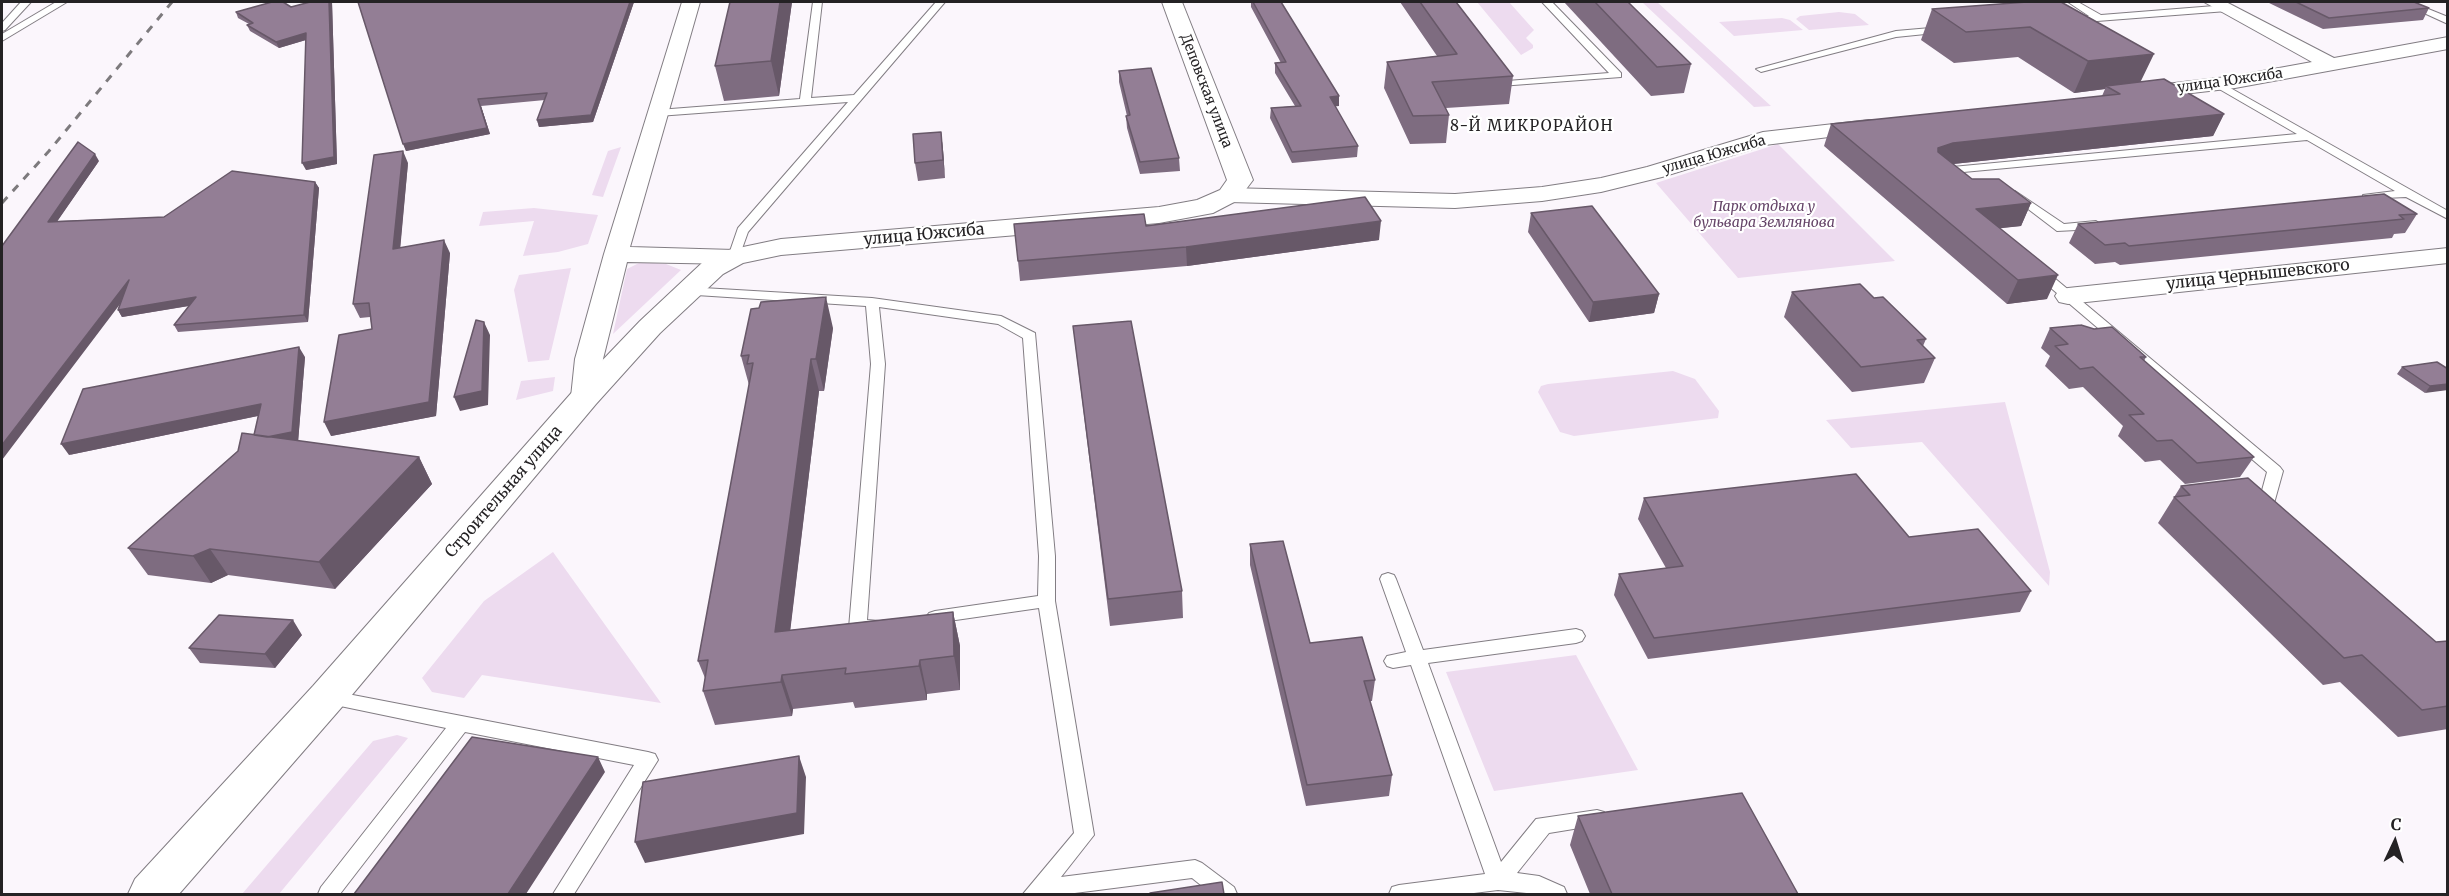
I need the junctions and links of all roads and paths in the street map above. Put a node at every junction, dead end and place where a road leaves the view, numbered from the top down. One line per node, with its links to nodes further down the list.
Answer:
1 (26, 2): 14 (lane)
2 (62, 2): 16 (lane)
3 (691, 2): 25 (street)
4 (817, 2): 24 (lane)
5 (940, 2): 23 (lane)
6 (1172, 2): 29 (street, Деповская улица)
7 (1547, 2): 18 (lane)
8 (2072, 2): 11 (lane)
9 (2404, 2): 13 (lane)
10 (2220, 5): 11 (lane); 19 (street)
11 (2100, 18): 12 (lane)
12 (2065, 21)
13 (2448, 21)
14 (2, 28)
15 (1952, 30): 20 (lane)
16 (2, 38)
17 (2448, 43): 19 (street, улица Южсиба)
18 (1491, 65)
19 (2333, 65): 21 (street, улица Южсиба)
20 (1761, 69)
21 (2218, 84): 22 (street, улица Южсиба); 27 (lane)
22 (2116, 96)
23 (856, 98): 24 (lane); 37 (lane)
24 (805, 102): 25 (lane)
25 (658, 112): 35 (street)
26 (1893, 123): 29 (street, улица Южсиба)
27 (2310, 136): 28 (lane); 30 (lane)
28 (1953, 185)
29 (1235, 188): 37 (street, улица Южсиба)
30 (2407, 193): 32 (lane); 33 (lane)
31 (1998, 195): 34 (lane)
32 (2350, 199)
33 (2448, 216)
34 (2107, 223)
35 (616, 254): 37 (street, улица Южсиба); 42 (street)
36 (2448, 255): 40 (street, улица Чернышевского)
37 (734, 257): 39 (street, Строительная улица)
38 (2042, 274): 40 (lane)
39 (686, 291): 41 (lane); 42 (street, Строительная улица)
40 (2068, 296): 43 (lane)
41 (872, 302): 45 (lane); 47 (lane)
42 (585, 397): 51 (street, Строительная улица)
43 (2282, 524)
44 (1389, 579): 49 (lane)
45 (1046, 601): 46 (lane); 55 (lane)
46 (916, 620)
47 (893, 623)
48 (1576, 636): 49 (lane)
49 (1417, 658): 50 (lane); 54 (lane)
50 (1393, 661)
51 (327, 697): 52 (lane); 56 (street, Строительная улица)
52 (461, 723): 57 (lane); 58 (lane)
53 (1611, 816): 54 (lane)
54 (1498, 880): 60 (lane); 61 (lane)
55 (1036, 892): 59 (lane)
56 (152, 894)
57 (328, 894)
58 (563, 894)
59 (1227, 894)
60 (1399, 894)
61 (1557, 894)

